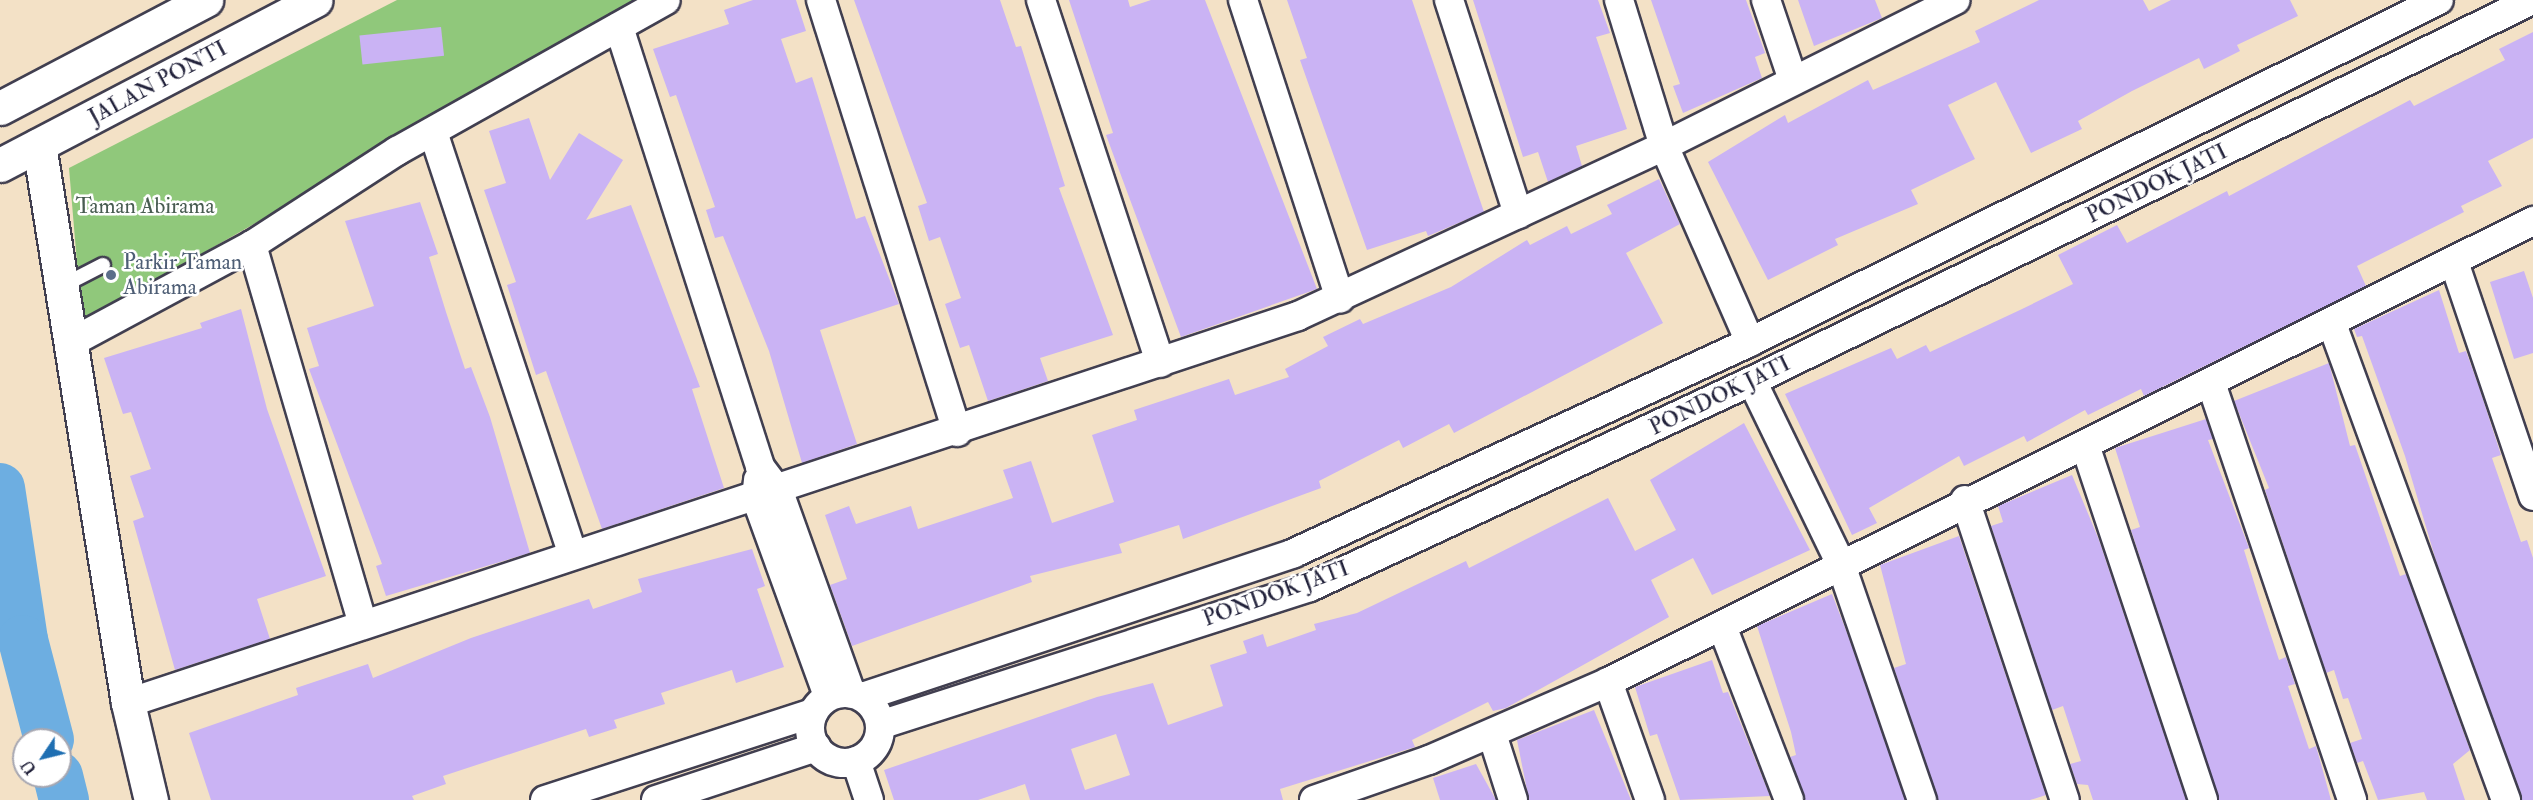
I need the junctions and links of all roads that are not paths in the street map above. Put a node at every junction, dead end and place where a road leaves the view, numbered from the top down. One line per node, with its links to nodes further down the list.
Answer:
1 (206, 0): 16 (street)
2 (316, 0): 18 (street, JALAN PONTI)
3 (666, 0): 14 (street)
4 (821, 0): 35 (street)
5 (1041, 0): 31 (street)
6 (1243, 0): 27 (street)
7 (1449, 0): 21 (street)
8 (1619, 0): 19 (street)
9 (1766, 0): 15 (street)
10 (1955, 0): 13 (street)
11 (2439, 0): 30 (street, PONDOK JATI)
12 (2532, 0): 32 (street, PONDOK JATI)
13 (1923, 7): 15 (street)
14 (619, 27): 17 (street); 38 (street)
15 (1794, 80): 19 (street)
16 (1, 106)
17 (433, 132): 23 (street); 41 (street)
18 (39, 145): 20 (street, JALAN PONTI); 26 (street)
19 (1664, 146): 21 (street); 30 (street)
20 (0, 165)
21 (1518, 214): 27 (street)
22 (2533, 221): 24 (street)
23 (252, 245): 29 (street); 43 (street)
24 (2454, 262): 28 (street); 39 (street)
25 (103, 265): 26 (lane)
26 (62, 286): 29 (street)
27 (1340, 299): 31 (street)
28 (2332, 324): 33 (street); 65 (street)
29 (72, 342): 47 (street)
30 (1750, 342): 34 (street, PONDOK JATI)
31 (1160, 363): 35 (street)
32 (1752, 381): 37 (street, PONDOK JATI); 42 (street)
33 (2211, 383): 36 (street); 64 (street)
34 (1590, 419): 37 (street); 46 (street, PONDOK JATI)
35 (957, 432): 38 (street)
36 (2085, 445): 40 (street); 63 (street)
37 (1608, 450): 48 (street, PONDOK JATI)
38 (767, 495): 41 (street); 46 (street)
39 (2533, 496)
40 (1965, 500): 42 (street); 62 (street)
41 (572, 554): 43 (street)
42 (1840, 562): 44 (street); 61 (street)
43 (363, 624): 47 (street)
44 (1722, 626): 45 (street); 60 (street)
45 (1608, 682): 49 (street); 59 (street)
46 (839, 700): 48 (street); 50 (street); 54 (street, PONDOK JATI)
47 (128, 703): 53 (street)
48 (880, 725): 51 (street)
49 (1492, 734): 52 (street); 58 (street)
50 (816, 747): 51 (street); 55 (street)
51 (856, 761): 56 (street)
52 (1379, 790): 57 (street)
53 (151, 800)
54 (545, 800)
55 (656, 800)
56 (869, 800)
57 (1314, 800)
58 (1513, 800)
59 (1650, 800)
60 (1789, 800)
61 (1922, 800)
62 (2065, 800)
63 (2203, 800)
64 (2352, 800)
65 (2506, 800)

